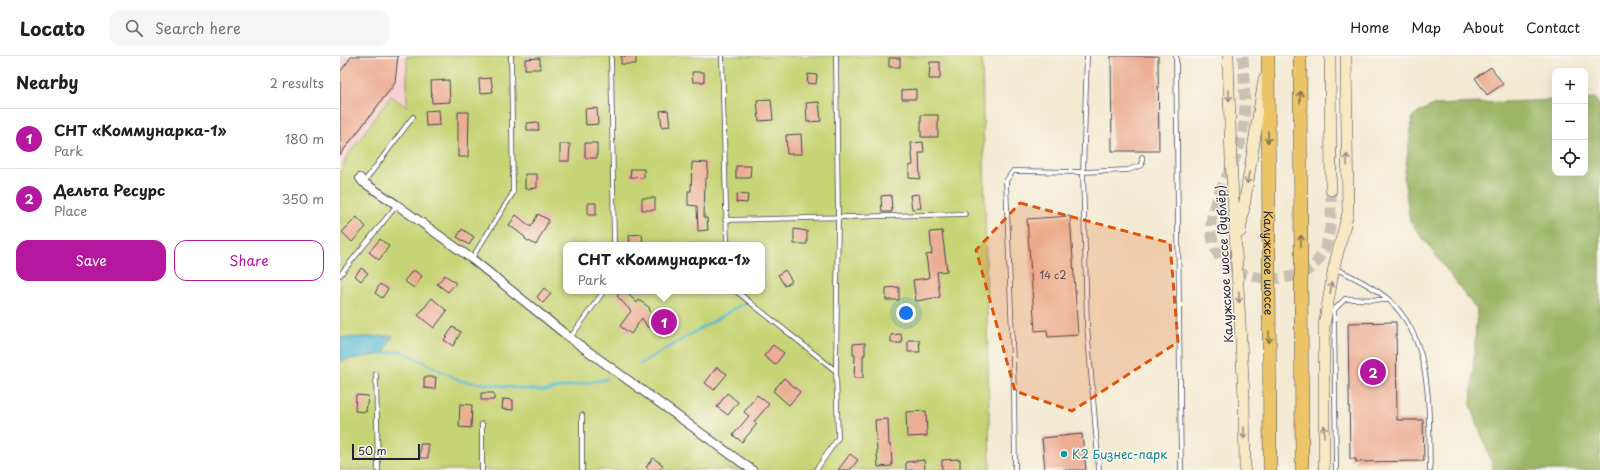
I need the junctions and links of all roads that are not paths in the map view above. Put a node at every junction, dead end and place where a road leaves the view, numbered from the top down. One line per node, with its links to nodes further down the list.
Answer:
1 (511, 56): 24 (lane)
2 (611, 56): 21 (lane)
3 (722, 56): 20 (lane)
4 (836, 56): 19 (lane)
5 (1087, 56): 14 (lane)
6 (1176, 56): 43 (lane)
7 (1228, 56): 23 (main road, Калужское шоссе (дублёр), one-way to 23)
8 (1267, 56): 23 (main road, one-way to 23); 45 (highway, Калужское шоссе, one-way to 45)
9 (1300, 56): 33 (highway, one-way to 9)
10 (1330, 56): 16 (main road)
11 (1346, 56): 25 (main road, one-way to 11)
12 (414, 117): 15 (lane)
13 (1142, 157): 14 (lane)
14 (1083, 172): 41 (lane); 42 (lane)
15 (362, 180): 17 (street)
16 (1331, 190)
17 (398, 205): 24 (street); 26 (lane)
18 (965, 214): 19 (lane)
19 (838, 216): 20 (lane); 31 (lane)
20 (725, 220): 22 (lane)
21 (614, 242)
22 (727, 242)
23 (1237, 258): 44 (main road, Калужское шоссе (дублёр), one-way to 44)
24 (472, 259): 30 (street)
25 (1334, 267): 29 (lane); 48 (main road, one-way to 25)
26 (340, 275)
27 (602, 294): 30 (lane)
28 (740, 294): 31 (lane)
29 (1389, 300): 49 (lane); 50 (lane)
30 (570, 338): 39 (street)
31 (836, 371): 40 (lane)
32 (376, 374): 36 (lane)
33 (1302, 406): 46 (highway); 47 (main road)
34 (582, 415): 38 (lane)
35 (482, 424): 37 (lane)
36 (378, 470)
37 (482, 470)
38 (582, 470)
39 (752, 470)
40 (816, 470)
41 (1015, 470)
42 (1099, 470)
43 (1181, 470)
44 (1244, 470)
45 (1270, 470)
46 (1302, 470)
47 (1309, 470)
48 (1324, 470)
49 (1336, 470)
50 (1430, 470)

